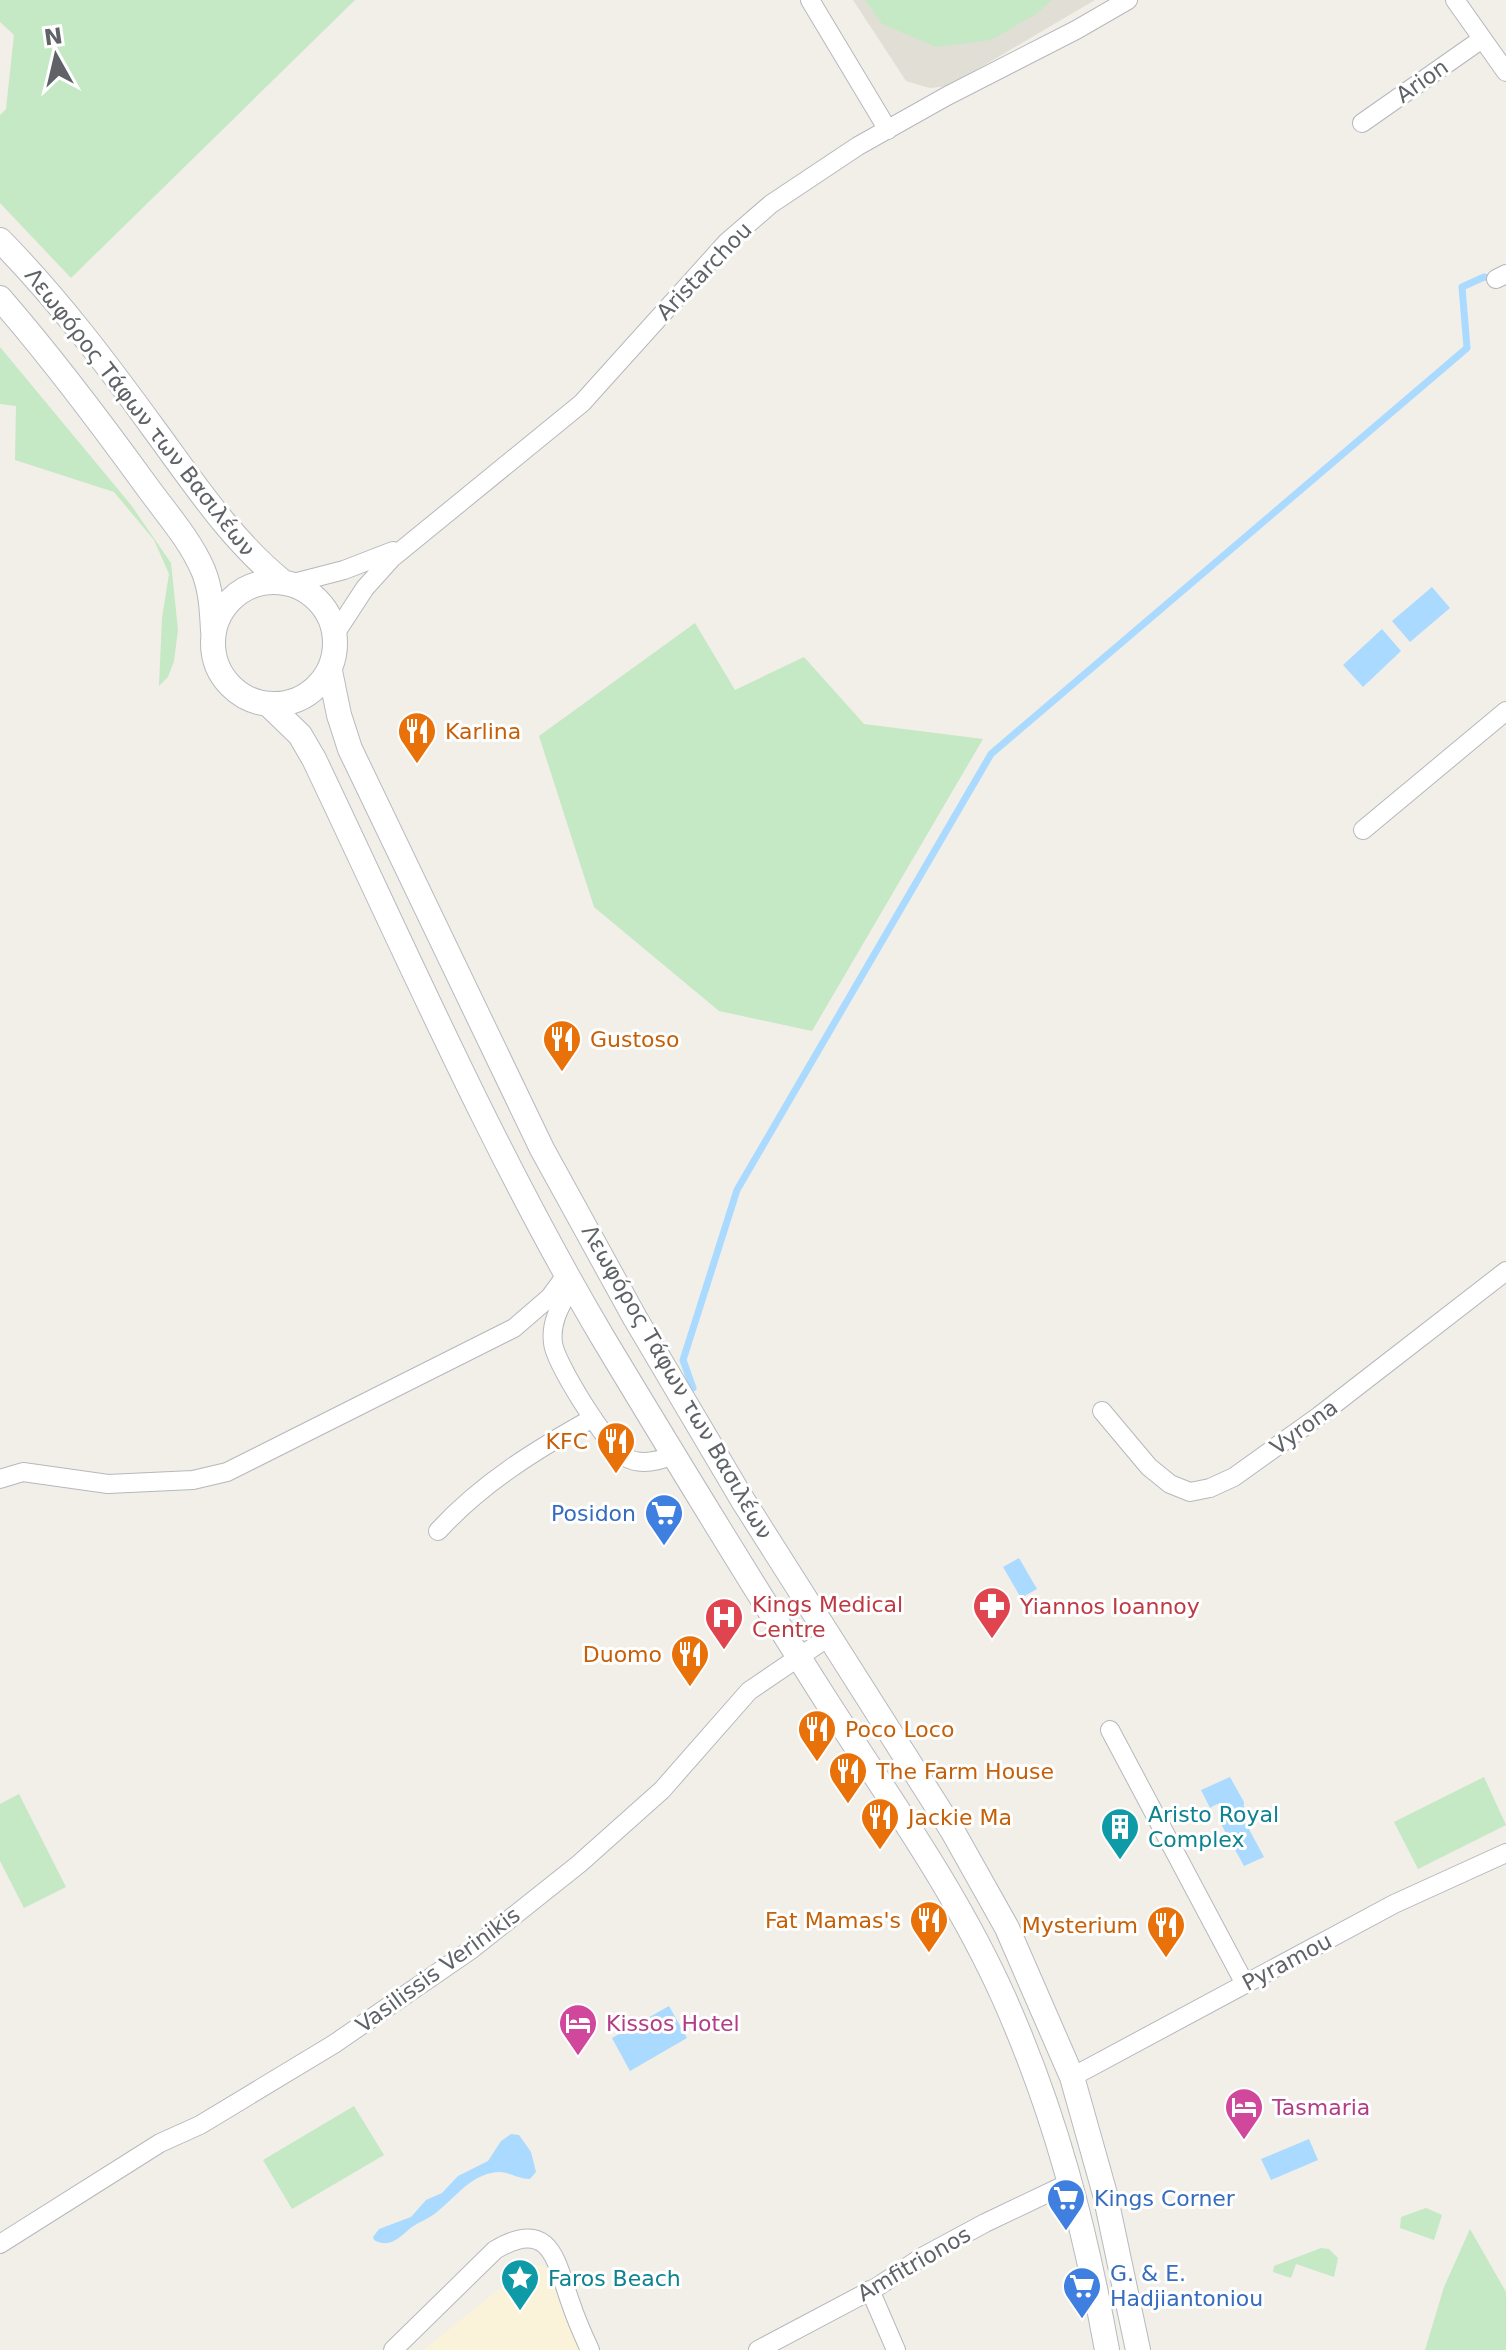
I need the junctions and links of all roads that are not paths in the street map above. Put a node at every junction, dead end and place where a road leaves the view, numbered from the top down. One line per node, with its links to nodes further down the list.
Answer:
1 (810, 0): 7 (street)
2 (1128, 0): 7 (street, Aristarchou)
3 (1455, 0): 4 (street)
4 (1482, 39): 5 (street); 6 (street, Arion)
5 (1506, 72)
6 (1362, 123)
7 (888, 130): 10 (street, Aristarchou)
8 (0, 240): 11 (main road, Λεωφόρος Τάφων των Βασιλέων)
9 (0, 298): 12 (main road, Λεωφόρος Τάφων των Βασιλέων)
10 (403, 547): 11 (street, Aristarchou); 13 (street, Aristarchou)
11 (286, 583): 12 (main road); 13 (main road)
12 (213, 631): 15 (main road)
13 (335, 634): 14 (main road)
14 (330, 671): 15 (main road); 25 (main road, Λεωφόρος Τάφων των Βασιλέων)
15 (268, 704): 19 (main road, Λεωφόρος Τάφων των Βασιλέων)
16 (1506, 711): 17 (street)
17 (1363, 830)
18 (1506, 1271): 20 (street, Vyrona)
19 (569, 1280): 21 (street); 22 (main road, Λεωφόρος Τάφων των Βασιλέων); 23 (street)
20 (1102, 1411)
21 (593, 1418): 22 (street); 24 (street)
22 (673, 1455): 26 (main road, Λεωφόρος Τάφων των Βασιλέων)
23 (0, 1479)
24 (438, 1531)
25 (830, 1636): 26 (street, Vasilissis Verinikis); 30 (main road, Λεωφόρος Τάφων των Βασιλέων)
26 (798, 1656): 31 (main road, Λεωφόρος Τάφων των Βασιλέων); 32 (street, Vasilissis Verinikis)
27 (1110, 1730): 29 (street)
28 (1506, 1853): 29 (street, Pyramou)
29 (1245, 1984): 30 (street, Pyramou)
30 (1072, 2077): 39 (main road, Λεωφόρος Τάφων των Βασιλέων)
31 (1071, 2182): 33 (street, Amfitrionos); 38 (main road, Λεωφόρος Τάφων των Βασιλέων)
32 (0, 2244)
33 (870, 2290): 36 (street, Amfitrionos); 37 (street)
34 (393, 2350): 35 (street)
35 (590, 2350)
36 (758, 2350)
37 (896, 2350)
38 (1107, 2350)
39 (1138, 2350)

